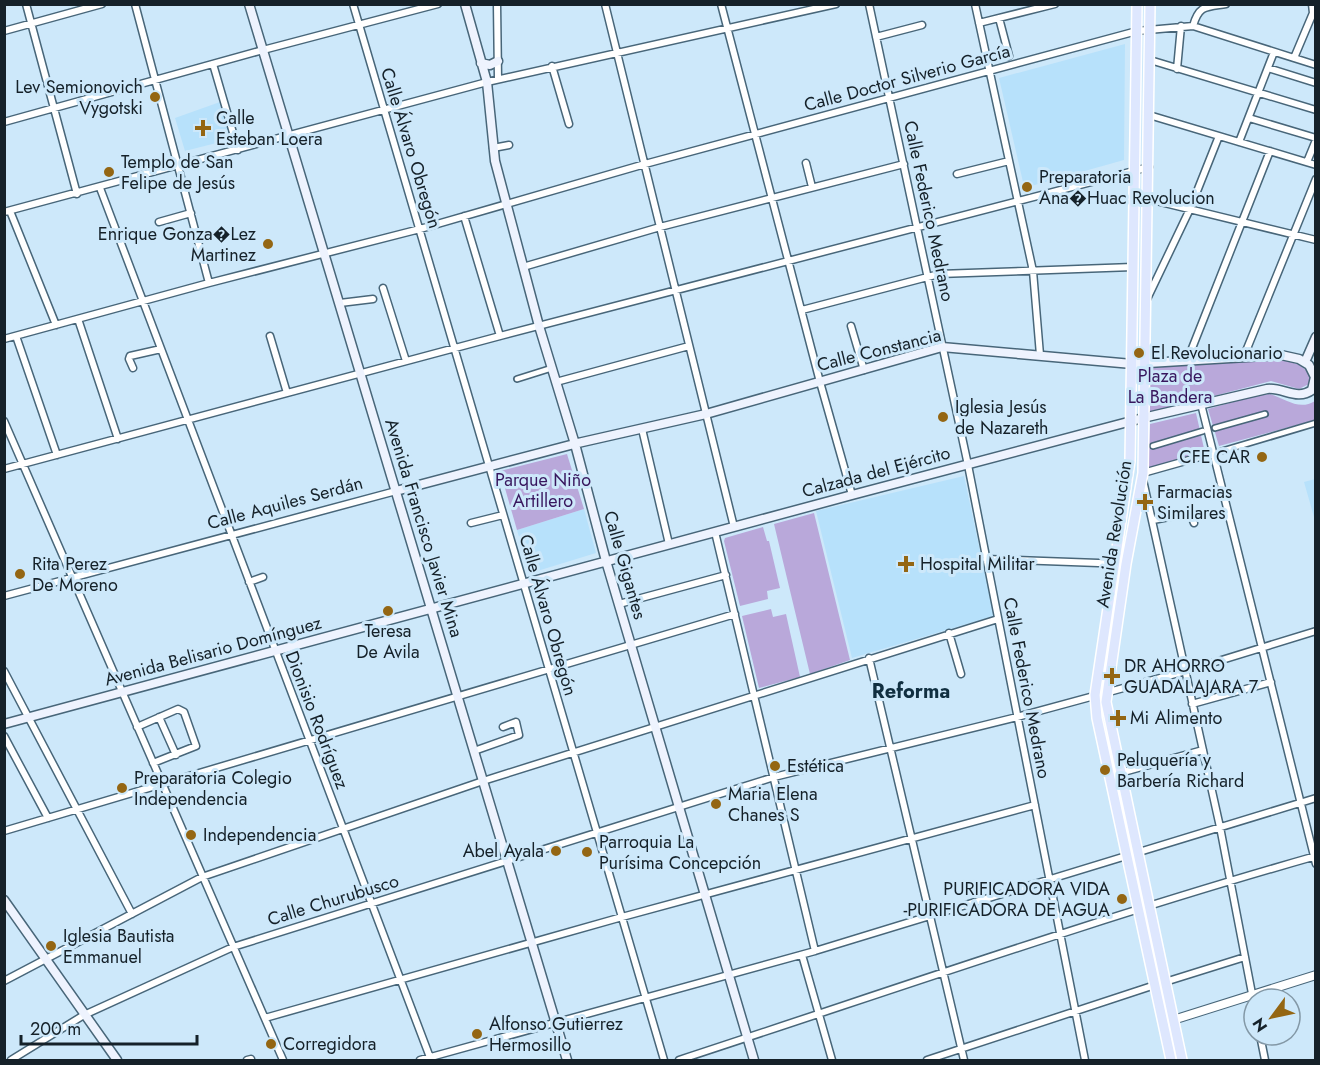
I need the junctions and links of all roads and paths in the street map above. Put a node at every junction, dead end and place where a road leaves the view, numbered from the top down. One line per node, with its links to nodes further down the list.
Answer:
1 (26, 4): 22 (street)
2 (102, 4): 22 (street)
3 (135, 4): 47 (street)
4 (249, 4): 32 (main road, Avenida Francisco Javier Mina)
5 (353, 4): 23 (street, Calle Álvaro Obregón)
6 (438, 4): 23 (street)
7 (465, 4): 39 (main road, Calle Gigantes)
8 (497, 4): 38 (street)
9 (605, 4): 33 (street)
10 (721, 4): 27 (street)
11 (836, 4): 27 (street)
12 (869, 4): 31 (street, Calle Federico Medrano)
13 (975, 4): 21 (street)
14 (1055, 4): 20 (street)
15 (1137, 4): 30 (main road, Avenida Revolución)
16 (1150, 4): 28 (main road, Avenida Revolución)
17 (1226, 4): 26 (street)
18 (1312, 4): 19 (street)
19 (1314, 13): 36 (street)
20 (999, 18): 21 (street); 35 (street)
21 (979, 22): 45 (street)
22 (31, 24): 29 (street); 52 (street)
23 (359, 26): 32 (street); 53 (street, Calle Álvaro Obregón)
24 (922, 26): 31 (street)
25 (1181, 26): 26 (street, Calle Doctor Silverio García); 28 (street, Calle Doctor Silverio García); 44 (street)
26 (1193, 26): 34 (street, Calle Doctor Silverio García)
27 (728, 28): 33 (street); 59 (street)
28 (1151, 29): 30 (street, Calle Doctor Silverio García); 37 (main road, Avenida Revolución)
29 (4, 31)
30 (1137, 31): 45 (street, Calle Doctor Silverio García); 76 (main road, Avenida Revolución)
31 (876, 38): 51 (street, Calle Federico Medrano)
32 (263, 50): 40 (street); 60 (main road, Avenida Francisco Javier Mina)
33 (617, 52): 42 (street); 70 (street)
34 (1274, 52): 36 (street, Calle Doctor Silverio García); 43 (street)
35 (1009, 56)
36 (1294, 58): 41 (street, Calle Doctor Silverio García)
37 (1150, 60): 44 (street); 55 (main road, Avenida Revolución)
38 (498, 61): 39 (main road); 46 (street)
39 (482, 63): 48 (main road, Calle Gigantes)
40 (213, 64): 47 (street); 66 (street)
41 (1316, 65)
42 (552, 66): 46 (street); 58 (street)
43 (1268, 68): 49 (street); 50 (street)
44 (1177, 69): 50 (street)
45 (990, 71): 51 (street, Calle Doctor Silverio García); 68 (street)
46 (498, 79): 48 (street)
47 (156, 80): 52 (street); 73 (street)
48 (487, 82): 53 (street); 65 (main road, Calle Gigantes)
49 (1316, 83)
50 (1258, 93): 54 (street); 56 (street)
51 (889, 98): 59 (street, Calle Doctor Silverio García); 72 (street, Calle Federico Medrano)
52 (54, 109): 57 (street); 81 (street)
53 (385, 110): 60 (street); 94 (street, Calle Álvaro Obregón)
54 (1316, 110)
55 (1149, 115): 61 (street); 75 (main road, Avenida Revolución)
56 (1249, 118): 62 (street); 63 (street)
57 (4, 122)
58 (569, 124)
59 (754, 134): 70 (street, Calle Doctor Silverio García); 82 (street)
60 (289, 135): 66 (street); 97 (main road, Avenida Francisco Javier Mina)
61 (1219, 136): 63 (street); 86 (street)
62 (1316, 139): 69 (street)
63 (1239, 142): 67 (street)
64 (509, 145): 65 (street)
65 (493, 148): 85 (main road, Calle Gigantes)
66 (238, 150): 73 (street)
67 (1270, 151): 69 (street); 90 (street)
68 (1009, 161): 77 (street); 84 (street)
69 (1307, 162): 74 (street)
70 (645, 164): 85 (street, Calle Doctor Silverio García); 92 (street)
71 (806, 164): 79 (street)
72 (904, 164): 79 (street); 93 (street, Calle Federico Medrano)
73 (179, 165): 80 (street); 88 (street)
74 (1316, 165)
75 (1149, 167): 76 (street); 83 (main road, Avenida Revolución)
76 (1135, 170): 84 (street); 100 (main road, Avenida Revolución)
77 (957, 174)
78 (1316, 180): 95 (street)
79 (812, 187): 82 (street)
80 (100, 188): 81 (street); 108 (street, Dionisio Rodríguez)
81 (77, 194): 87 (street)
82 (773, 198): 92 (street); 98 (street)
83 (1148, 199): 86 (street); 107 (main road, Avenida Revolución)
84 (1017, 200): 93 (street); 101 (street)
85 (507, 204): 89 (street, Calle Doctor Silverio García); 99 (main road, Calle Gigantes)
86 (1190, 209): 90 (street); 107 (street)
87 (7, 212): 112 (street)
88 (191, 213): 91 (street); 103 (street)
89 (464, 216): 94 (street, Calle Doctor Silverio García); 117 (street)
90 (1241, 221): 95 (street); 126 (street)
91 (159, 222)
92 (660, 227): 99 (street); 105 (street)
93 (918, 227): 98 (street); 102 (street, Calle Federico Medrano)
94 (420, 229): 97 (street, Calle Doctor Silverio García); 123 (street, Calle Álvaro Obregón)
95 (1293, 234): 96 (street); 125 (street)
96 (1316, 240)
97 (325, 253): 103 (street, Calle Doctor Silverio García); 109 (main road, Avenida Francisco Javier Mina)
98 (789, 260): 105 (street); 110 (street)
99 (523, 267): 113 (main road, Calle Gigantes)
100 (1133, 267): 101 (street); 129 (main road, Avenida Revolución)
101 (1033, 271): 102 (street); 124 (street)
102 (928, 276): 110 (street); 121 (street, Calle Federico Medrano)
103 (209, 283): 108 (street, Calle Doctor Silverio García)
104 (383, 288): 127 (street)
105 (675, 290): 113 (street); 120 (street)
106 (373, 299): 109 (street)
107 (1146, 300): 130 (main road, Avenida Revolución)
108 (143, 301): 111 (street, Calle Doctor Silverio García); 122 (street, Dionisio Rodríguez)
109 (340, 303): 134 (main road, Avenida Francisco Javier Mina)
110 (802, 310): 138 (street)
111 (78, 319): 112 (street, Calle Doctor Silverio García); 152 (street)
112 (56, 325): 115 (street, Calle Doctor Silverio García)
113 (539, 326): 117 (street); 132 (main road, Calle Gigantes)
114 (851, 326): 133 (street)
115 (16, 336): 119 (street, Calle Doctor Silverio García); 157 (street)
116 (270, 336): 140 (street)
117 (500, 336): 123 (street)
118 (1316, 337): 128 (main road)
119 (4, 339)
120 (689, 346): 137 (street); 142 (street)
121 (942, 347): 124 (main road, Calle Constancia); 133 (main road, Calle Constancia); 159 (street, Calle Federico Medrano)
122 (161, 348): 131 (street); 145 (street, Dionisio Rodríguez)
123 (454, 348): 127 (street); 160 (street, Calle Álvaro Obregón)
124 (1040, 355): 129 (main road, Calle Constancia)
125 (1244, 356): 126 (main road, Calle Constancia); 128 (main road, Calle Constancia)
126 (1187, 360): 130 (main road, Calle Constancia)
127 (406, 361): 134 (street)
128 (1305, 362): 135 (main road, Calzada del Ejército)
129 (1132, 364): 130 (main road, Calle Constancia); 147 (main road, Avenida Revolución)
130 (1145, 364): 144 (main road, Avenida Revolución)
131 (133, 368)
132 (553, 368): 136 (street); 137 (main road, Calle Gigantes)
133 (864, 370): 138 (main road, Calle Constancia)
134 (361, 373): 140 (street); 163 (main road, Avenida Francisco Javier Mina)
135 (1315, 373): 139 (main road, Calzada del Ejército)
136 (517, 379)
137 (556, 382): 153 (main road, Calle Gigantes)
138 (820, 382): 142 (main road, Calle Constancia); 164 (street)
139 (1312, 392): 141 (main road, Calzada del Ejército)
140 (287, 393): 145 (street)
141 (1201, 404): 144 (main road, Calzada del Ejército); 156 (street)
142 (706, 414): 150 (main road, Calle Constancia); 169 (street)
143 (1265, 414): 149 (street)
144 (1143, 418): 147 (main road, Calzada del Ejército); 162 (main road, Avenida Revolución)
145 (188, 420): 152 (street); 171 (street, Dionisio Rodríguez)
146 (4, 421): 158 (street)
147 (1131, 421): 159 (main road, Calzada del Ejército); 175 (main road, Avenida Revolución)
148 (1316, 423): 155 (street)
149 (1215, 428)
150 (642, 429): 153 (main road, Calle Constancia); 172 (street)
151 (1203, 431): 154 (street)
152 (118, 439): 157 (street)
153 (575, 444): 160 (main road, Calle Aquiles Serdán); 174 (main road, Calle Gigantes)
154 (1153, 446)
155 (1221, 450)
156 (1214, 453): 162 (street); 190 (street)
157 (57, 455): 158 (street)
158 (23, 464): 161 (street); 179 (street)
159 (969, 465): 164 (main road, Calzada del Ejército); 173 (street, Calle Federico Medrano)
160 (488, 466): 163 (main road, Calle Aquiles Serdán); 165 (street, Calle Álvaro Obregón)
161 (4, 469)
162 (1142, 475): 166 (street); 176 (main road, Avenida Revolución)
163 (396, 491): 171 (street, Calle Aquiles Serdán); 184 (main road, Avenida Francisco Javier Mina)
164 (852, 495): 169 (main road, Calzada del Ejército)
165 (502, 515): 167 (street); 181 (street, Calle Álvaro Obregón)
166 (1153, 520): 168 (street); 195 (street)
167 (471, 523)
168 (1194, 523)
169 (734, 526): 170 (main road, Calzada del Ejército)
170 (715, 532): 172 (main road, Calzada del Ejército); 177 (street)
171 (231, 535): 179 (street, Calle Aquiles Serdán); 180 (street, Dionisio Rodríguez)
172 (669, 544): 174 (main road, Calzada del Ejército)
173 (986, 559): 175 (street); 186 (street, Calle Federico Medrano)
174 (606, 561): 181 (main road, Calzada del Ejército); 183 (main road, Calle Gigantes)
175 (1115, 563): 176 (street); 202 (main road, Avenida Revolución)
176 (1126, 564): 198 (main road, Avenida Revolución)
177 (726, 575): 183 (street); 185 (street)
178 (263, 577): 180 (street)
179 (72, 578): 182 (street, Calle Aquiles Serdán); 199 (street)
180 (249, 582): 191 (street, Dionisio Rodríguez)
181 (523, 584): 184 (main road, Calzada del Ejército); 193 (street, Calle Álvaro Obregón)
182 (4, 596)
183 (619, 604): 189 (main road, Calle Gigantes)
184 (431, 608): 191 (main road, Avenida Belisario Domínguez); 201 (main road, Avenida Francisco Javier Mina)
185 (735, 614): 189 (street); 200 (street)
186 (998, 619): 188 (street); 205 (street, Calle Federico Medrano)
187 (1316, 631): 190 (street, Calle Churubusco)
188 (948, 633): 192 (street); 196 (street)
189 (632, 645): 193 (street); 208 (main road, Calle Gigantes)
190 (1262, 648): 195 (street, Calle Churubusco); 197 (street)
191 (275, 652): 199 (main road, Avenida Belisario Domínguez); 212 (street, Dionisio Rodríguez)
192 (869, 658): 200 (street); 213 (street)
193 (548, 670): 201 (street); 216 (street, Calle Álvaro Obregón)
194 (4, 671): 206 (street)
195 (1186, 671): 198 (street, Calle Churubusco); 203 (street)
196 (961, 674)
197 (1271, 682): 203 (street); 224 (street)
198 (1106, 692): 202 (street, Calle Churubusco); 219 (main road, Avenida Revolución)
199 (122, 693): 206 (main road, Avenida Belisario Domínguez); 209 (street)
200 (754, 694): 208 (street); 220 (street)
201 (457, 696): 212 (street); 215 (main road, Avenida Francisco Javier Mina)
202 (1095, 696): 205 (street, Calle Churubusco); 235 (main road, Avenida Revolución)
203 (1192, 704): 214 (street)
204 (159, 717): 209 (street); 217 (street); 217 (street)
205 (1017, 717): 213 (street, Calle Churubusco); 225 (street, Calle Federico Medrano)
206 (29, 718): 207 (main road, Avenida Belisario Domínguez); 227 (street)
207 (4, 724)
208 (656, 726): 216 (street); 226 (main road, Calle Gigantes)
209 (137, 727): 218 (street)
210 (503, 727): 215 (street)
211 (4, 736): 228 (street)
212 (309, 741): 222 (street); 230 (street, Dionisio Rodríguez)
213 (891, 748): 220 (street, Calle Churubusco); 233 (street)
214 (1203, 750): 219 (street); 229 (street)
215 (474, 751): 221 (main road, Avenida Francisco Javier Mina)
216 (573, 752): 221 (street); 232 (street, Calle Álvaro Obregón)
217 (176, 755): 218 (street)
218 (153, 763): 222 (street)
219 (1120, 773): 234 (main road, Avenida Revolución)
220 (774, 777): 226 (street, Calle Churubusco); 238 (street)
221 (483, 781): 230 (street); 237 (main road, Avenida Francisco Javier Mina)
222 (162, 785): 227 (street); 239 (street)
223 (1316, 798): 224 (street)
224 (1302, 803): 229 (street); 236 (street)
225 (1035, 805): 233 (street); 240 (street, Calle Federico Medrano)
226 (679, 806): 232 (street, Calle Churubusco); 242 (main road, Calle Gigantes)
227 (78, 809): 228 (street); 247 (street)
228 (48, 818): 231 (street)
229 (1220, 827): 234 (street); 241 (street)
230 (342, 829): 239 (street); 244 (street, Dionisio Rodríguez)
231 (4, 831)
232 (596, 832): 237 (street, Calle Churubusco); 248 (street, Calle Álvaro Obregón)
233 (913, 838): 238 (street); 249 (street)
234 (1138, 852): 235 (street); 245 (main road, Avenida Revolución)
235 (1127, 856): 240 (street); 246 (main road, Avenida Revolución)
236 (1315, 859): 241 (street)
237 (507, 860): 244 (street, Calle Churubusco); 251 (main road, Avenida Francisco Javier Mina)
238 (796, 869): 242 (street); 253 (street)
239 (202, 877): 247 (street); 252 (street)
240 (1050, 880): 249 (street); 250 (street, Calle Federico Medrano)
241 (1230, 880): 245 (street); 255 (street)
242 (705, 895): 248 (street); 258 (main road, Calle Gigantes)
243 (4, 900): 256 (main road)
244 (371, 905): 252 (street, Calle Churubusco); 260 (street, Dionisio Rodríguez)
245 (1149, 906): 246 (street); 262 (main road, Avenida Revolución)
246 (1138, 909): 250 (street); 263 (main road, Avenida Revolución)
247 (132, 914): 256 (street)
248 (622, 917): 251 (street); 266 (street, Calle Álvaro Obregón)
249 (930, 917): 253 (street); 257 (street)
250 (1060, 934): 257 (street); 268 (street, Calle Federico Medrano)
251 (532, 943): 260 (street); 273 (main road, Avenida Francisco Javier Mina)
252 (233, 947): 270 (street, Calle Churubusco); 271 (street)
253 (815, 951): 254 (street)
254 (802, 955): 258 (street); 269 (street)
255 (1245, 957): 262 (street); 264 (street)
256 (46, 960): 261 (street); 270 (main road)
257 (943, 973): 269 (street); 275 (street)
258 (730, 975): 266 (street); 274 (main road, Calle Gigantes)
259 (1316, 975): 265 (street)
260 (399, 979): 271 (street); 277 (street, Dionisio Rodríguez)
261 (4, 981)
262 (1165, 982): 272 (main road, Avenida Revolución)
263 (1155, 985): 268 (street); 290 (main road, Avenida Revolución)
264 (1251, 987)
265 (1276, 987)
266 (645, 997): 273 (street); 283 (street, Calle Álvaro Obregón)
267 (1242, 997): 272 (street)
268 (1076, 1011): 275 (street); 289 (street, Calle Federico Medrano)
269 (818, 1013): 274 (street); 286 (street)
270 (84, 1015): 278 (street, Calle Churubusco); 279 (main road)
271 (265, 1018): 280 (street)
272 (1173, 1020): 291 (main road, Avenida Revolución)
273 (555, 1022): 277 (street); 282 (main road, Avenida Francisco Javier Mina)
274 (748, 1038): 284 (street); 285 (main road, Calle Gigantes)
275 (961, 1049): 287 (street); 288 (street)
276 (4, 1057): 278 (street)
277 (430, 1059): 281 (street)
278 (9, 1060)
279 (117, 1060)
280 (283, 1060)
281 (420, 1060)
282 (567, 1060)
283 (664, 1060)
284 (679, 1060)
285 (754, 1060)
286 (832, 1060)
287 (927, 1060)
288 (964, 1060)
289 (1085, 1060)
290 (1171, 1060)
291 (1182, 1060)

